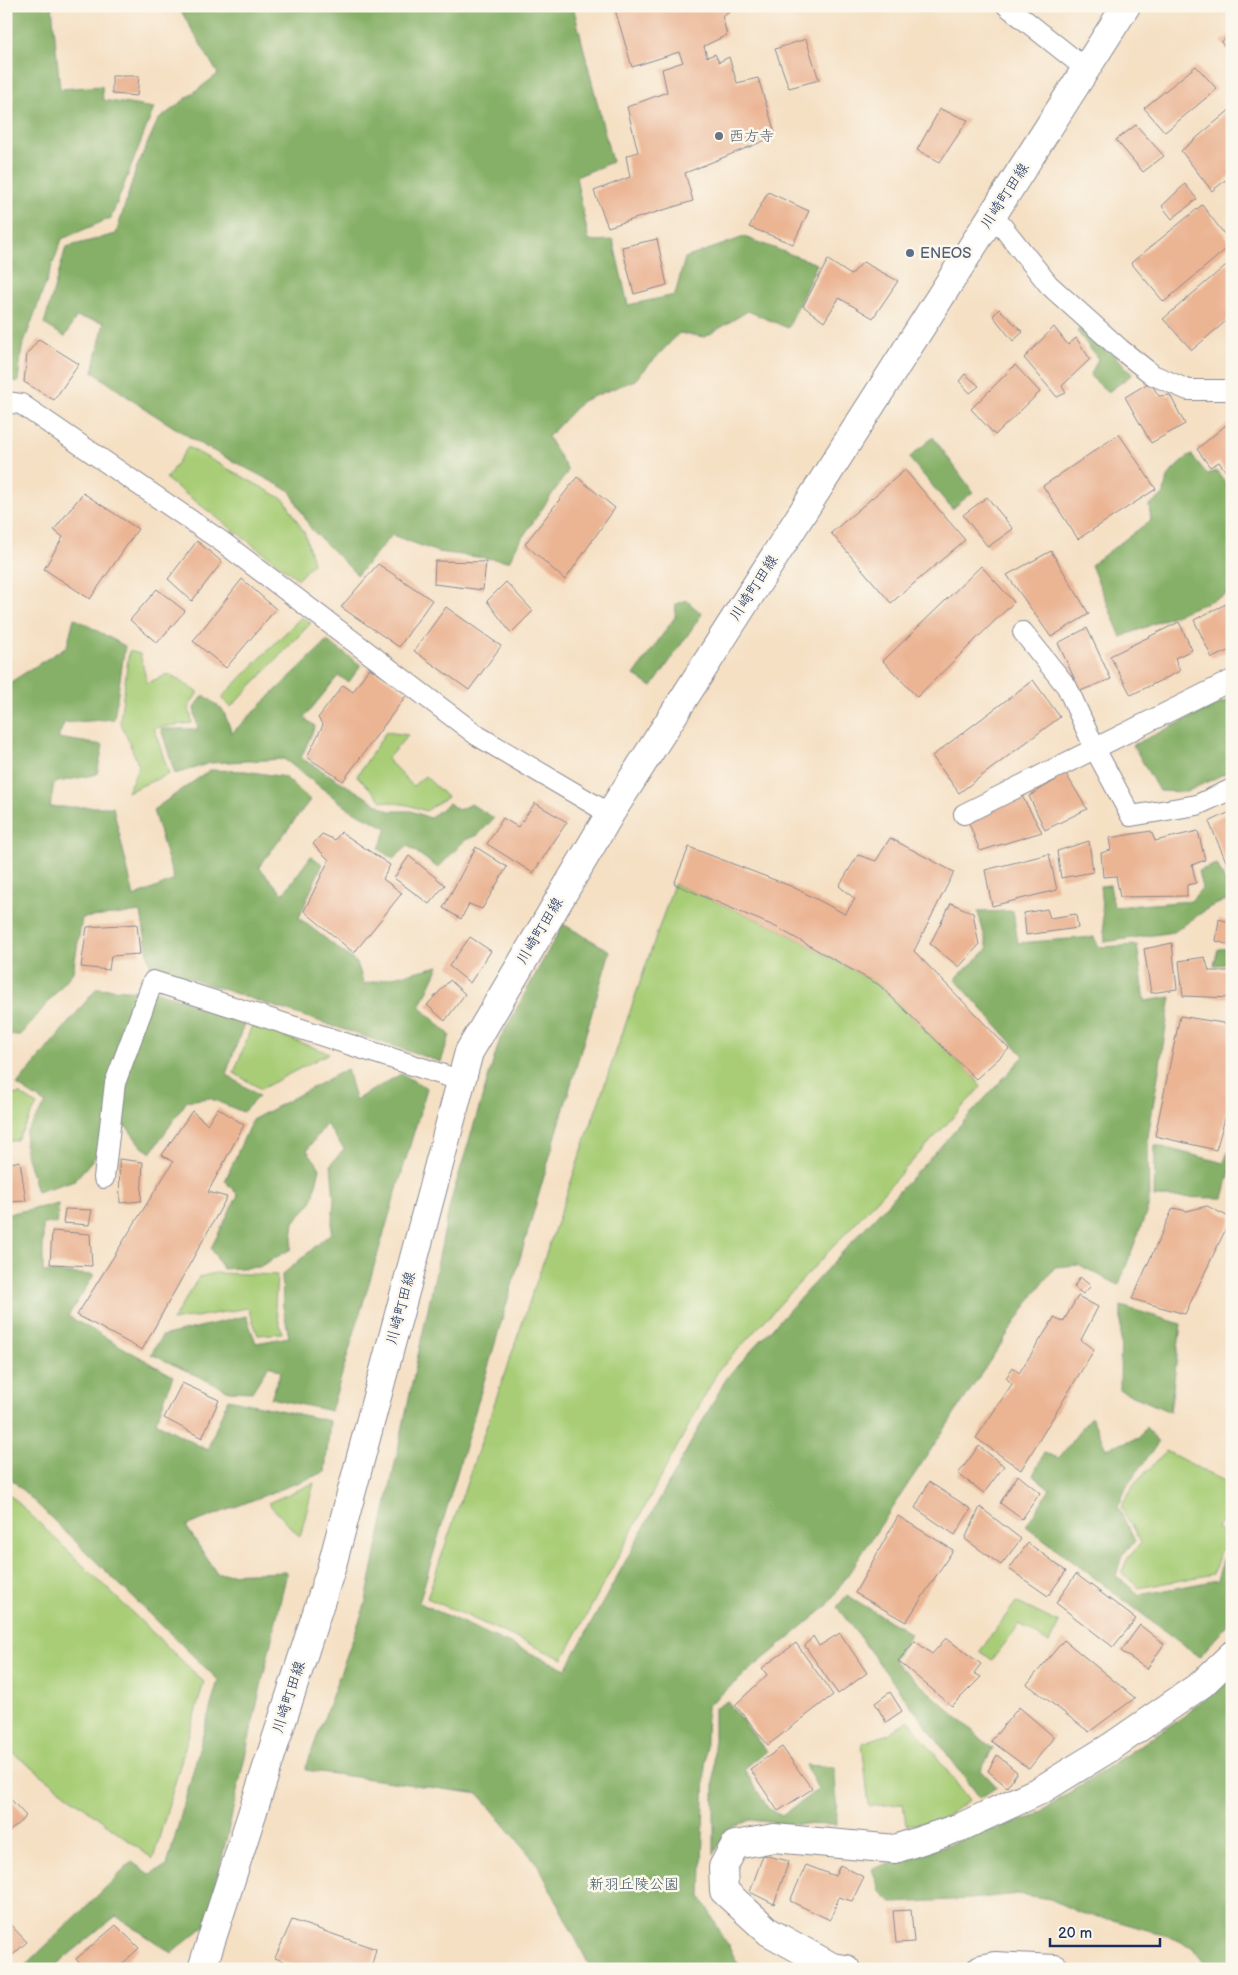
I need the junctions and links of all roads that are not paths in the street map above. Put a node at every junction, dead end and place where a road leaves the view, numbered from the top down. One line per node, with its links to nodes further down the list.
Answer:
1 (1007, 6): 3 (lane)
2 (1126, 6): 3 (main road, 川崎町田線)
3 (1086, 69): 4 (main road, 川崎町田線)
4 (992, 215): 5 (lane); 11 (main road, 川崎町田線)
5 (1232, 390)
6 (6, 402): 11 (lane)
7 (1023, 632): 9 (lane)
8 (1232, 680): 9 (lane)
9 (1095, 749): 10 (lane); 12 (lane)
10 (1232, 789)
11 (610, 814): 13 (main road, 川崎町田線)
12 (964, 814)
13 (462, 1081): 14 (lane); 16 (main road, 川崎町田線)
14 (104, 1178)
15 (1232, 1654): 17 (main road)
16 (202, 1969)
17 (846, 1969)
18 (981, 1969): 19 (main road)
19 (1055, 1969)

